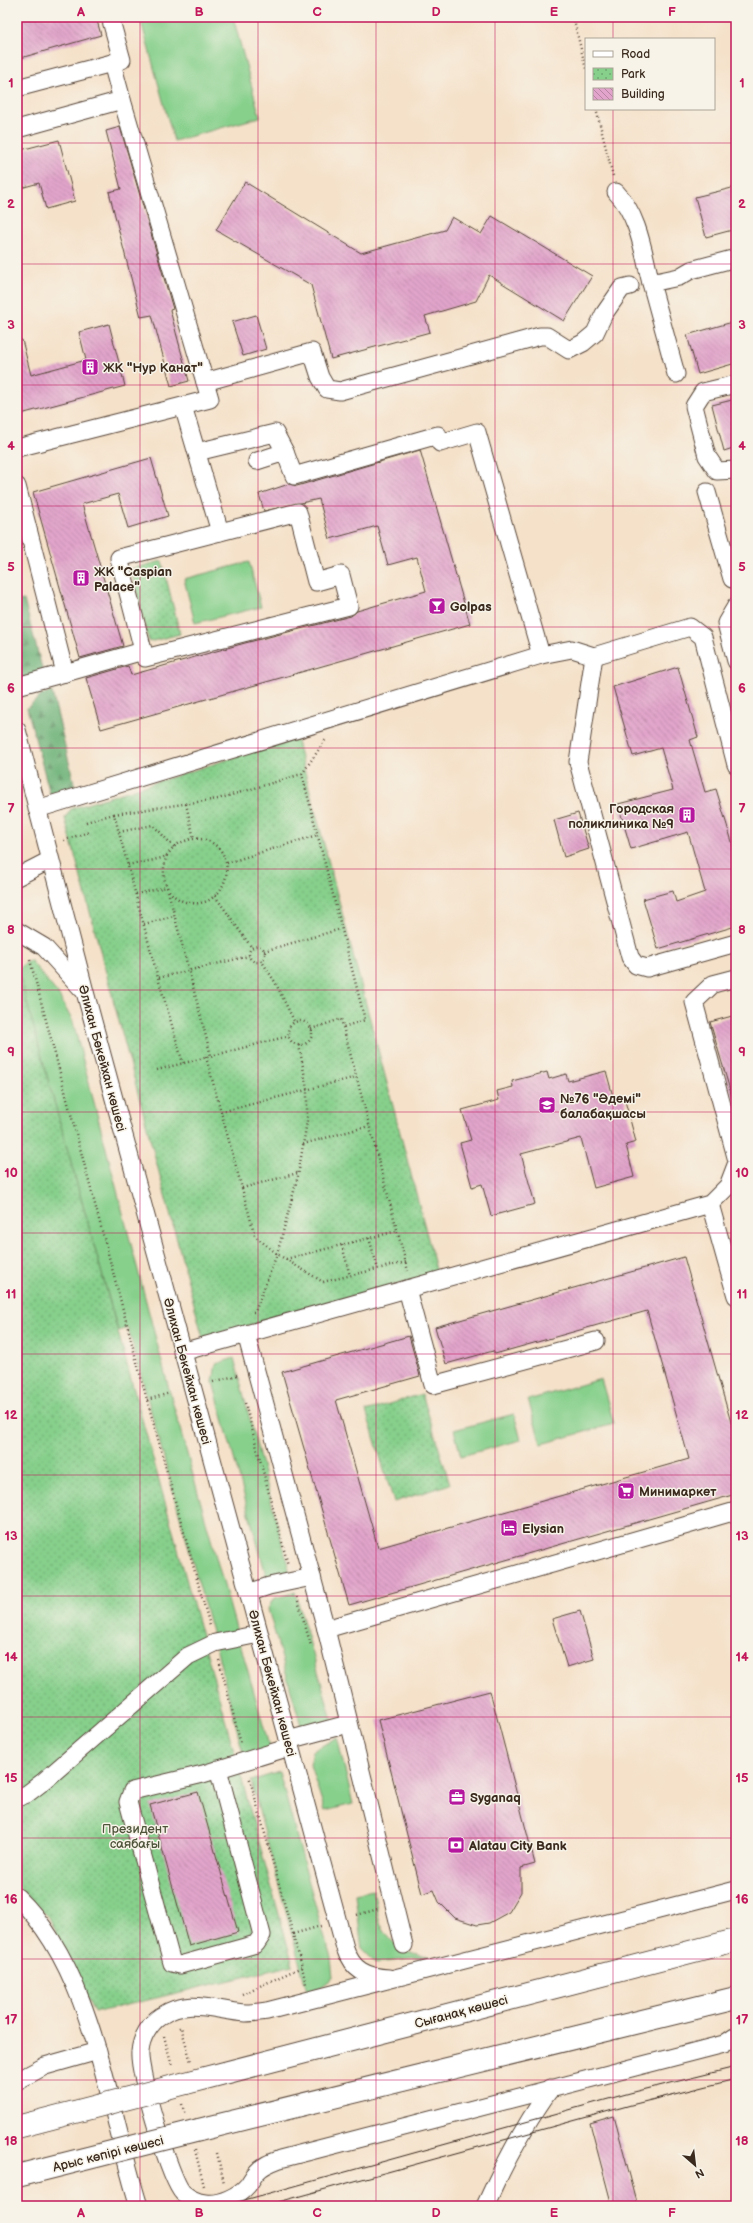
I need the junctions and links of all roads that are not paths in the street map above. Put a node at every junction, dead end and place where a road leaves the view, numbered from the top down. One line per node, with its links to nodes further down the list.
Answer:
1 (110, 17): 2 (street)
2 (112, 63): 3 (street); 4 (street)
3 (17, 88)
4 (122, 100): 5 (street); 11 (street)
5 (17, 129)
6 (616, 192): 8 (street)
7 (736, 258): 8 (street)
8 (651, 283): 10 (street)
9 (630, 286): 11 (street)
10 (676, 374)
11 (205, 382): 13 (street)
12 (736, 384): 18 (street)
13 (182, 406): 14 (street); 15 (street)
14 (17, 448)
15 (197, 452): 16 (street); 21 (street)
16 (285, 452): 17 (street); 25 (street)
17 (257, 461)
18 (736, 470)
19 (17, 486): 28 (street)
20 (707, 492): 22 (street)
21 (220, 532): 24 (street); 24 (street)
22 (736, 578)
23 (736, 606): 27 (street)
24 (143, 651): 28 (street)
25 (541, 655): 26 (street); 33 (street)
26 (594, 656): 31 (street); 37 (street)
27 (736, 661)
28 (65, 673): 29 (street)
29 (17, 686)
30 (17, 730): 32 (street, Әлихан Бөкейхан көшесі)
31 (736, 765)
32 (23, 774): 33 (street, Әлихан Бөкейхан көшесі)
33 (37, 809): 34 (street, Әлихан Бөкейхан көшесі)
34 (50, 860): 35 (street); 39 (street, Әлихан Бөкейхан көшесі)
35 (17, 877)
36 (17, 931): 39 (street)
37 (736, 943)
38 (736, 978): 40 (street)
39 (85, 992): 47 (street, Әлихан Бөкейхан көшесі)
40 (736, 1157)
41 (736, 1165): 42 (street)
42 (710, 1204): 43 (street); 44 (street)
43 (410, 1288): 45 (street); 46 (street)
44 (736, 1296)
45 (246, 1334): 47 (street); 49 (street)
46 (596, 1341)
47 (182, 1352): 50 (street, Әлихан Бөкейхан көшесі)
48 (736, 1511): 51 (street)
49 (312, 1577): 50 (street); 51 (street)
50 (248, 1593): 52 (street, Әлихан Бөкейхан көшесі)
51 (326, 1629): 53 (street)
52 (259, 1634): 54 (street, Әлихан Бөкейхан көшесі); 56 (street)
53 (348, 1724): 54 (street); 60 (street)
54 (289, 1744): 55 (street); 61 (street, Әлихан Бөкейхан көшесі)
55 (218, 1770): 55 (street)
56 (17, 1798)
57 (736, 1890): 61 (street)
58 (17, 1897): 64 (street)
59 (736, 1940): 67 (main road, Сығанақ көшесі, bridge)
60 (404, 1945)
61 (395, 1978): 66 (street)
62 (736, 1998): 68 (main road, Арыс көпірі көшесі, bridge)
63 (736, 2036): 66 (street)
64 (98, 2051): 65 (street); 69 (street)
65 (17, 2081)
66 (551, 2088): 70 (street)
67 (17, 2127)
68 (17, 2176)
69 (140, 2206)
70 (484, 2206)

